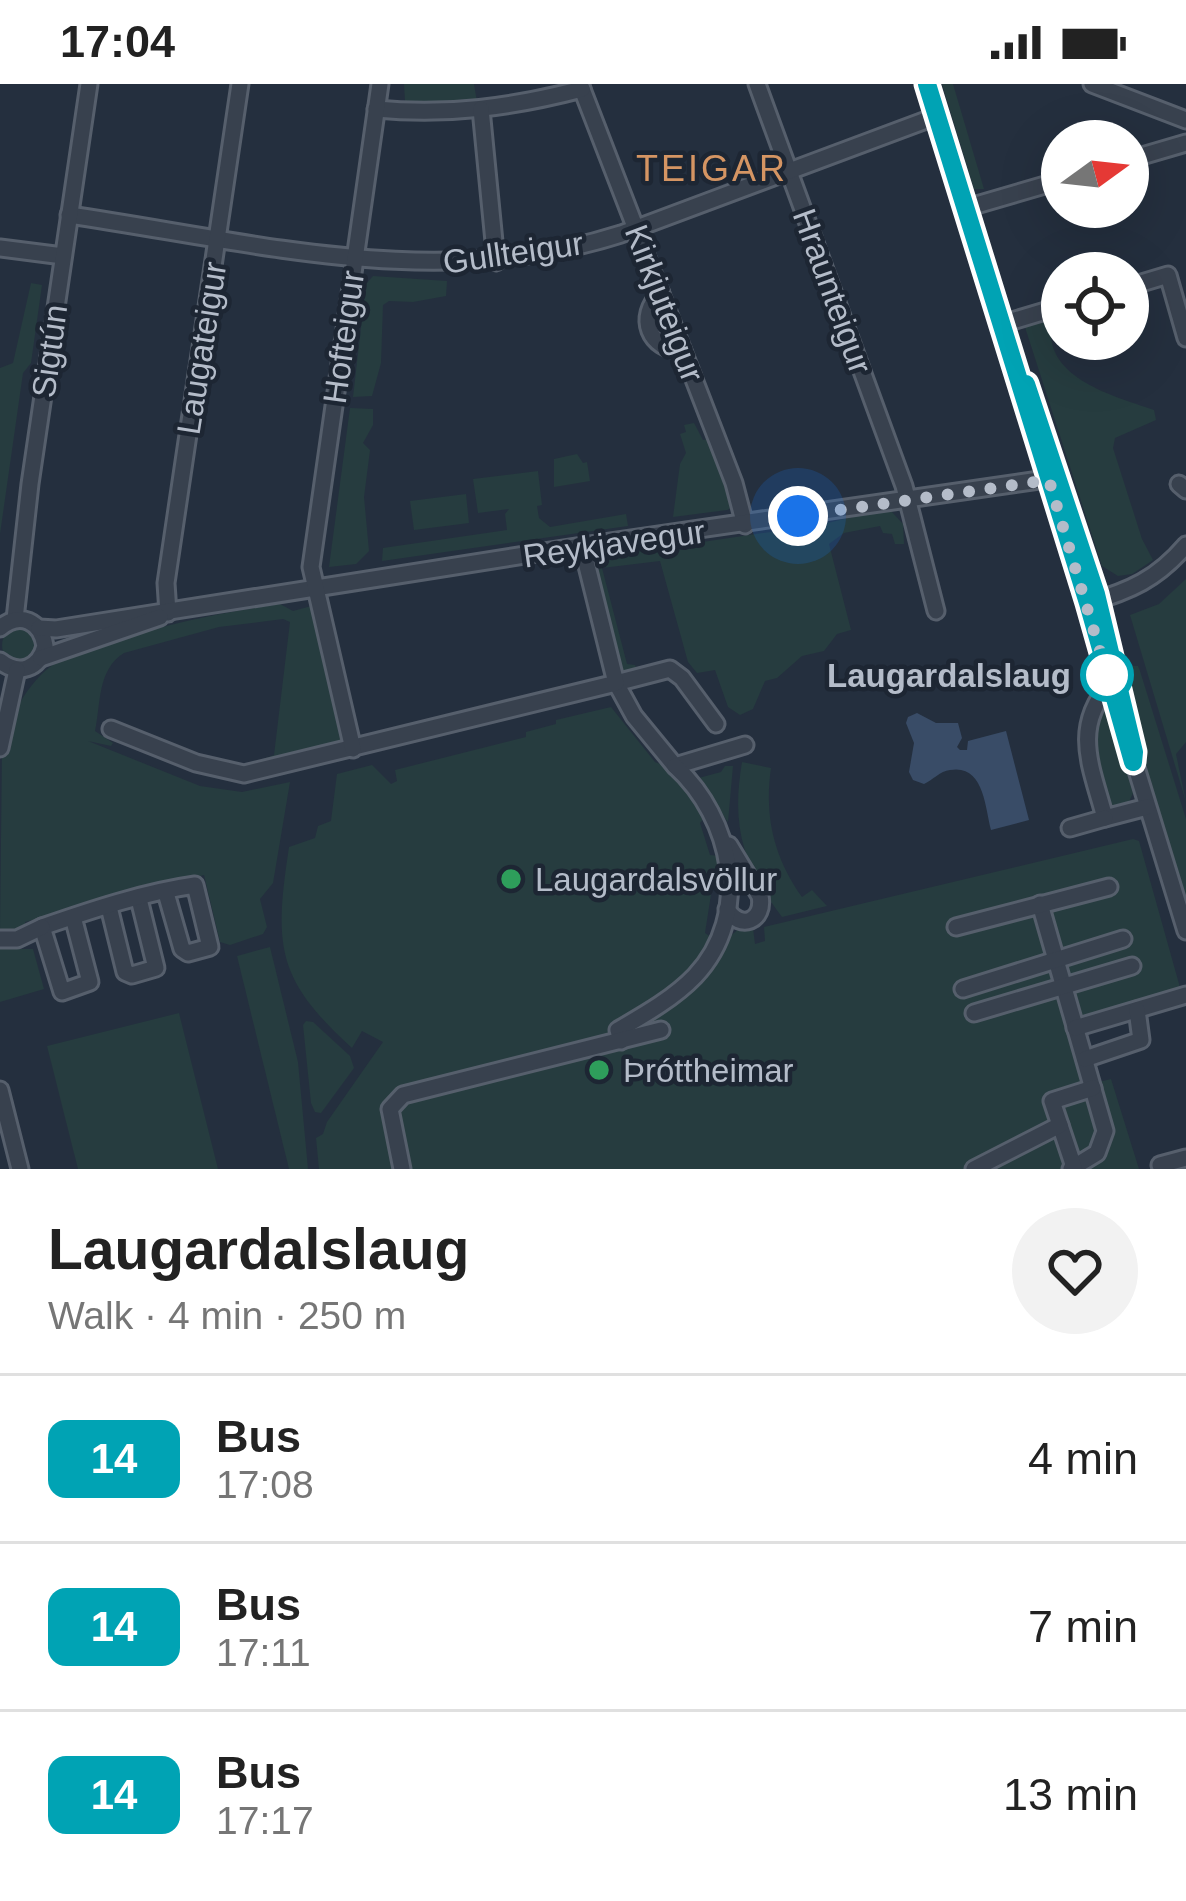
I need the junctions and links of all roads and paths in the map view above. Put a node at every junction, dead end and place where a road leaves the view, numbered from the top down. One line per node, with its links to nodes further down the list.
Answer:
1 (89, 84): 17 (street, Sigtún)
2 (240, 84): 19 (street, Laugateigur)
3 (380, 84): 8 (street, Hofteigur)
4 (757, 84): 14 (street, Hraunteigur)
5 (927, 84): 10 (street)
6 (1092, 84): 11 (street)
7 (581, 86): 9 (street); 18 (street, Kirkjuteigur)
8 (376, 109): 9 (street); 22 (street, Hofteigur)
9 (481, 110): 23 (street)
10 (937, 116): 14 (street, Gullteigur); 16 (street)
11 (1186, 120)
12 (1186, 143): 13 (street)
13 (1149, 154)
14 (788, 170): 18 (street, Gullteigur); 31 (street, Hraunteigur)
15 (1041, 186): 16 (street)
16 (966, 208): 27 (street)
17 (69, 215): 19 (street, Gullteigur); 21 (street, Sigtún)
18 (636, 228): 23 (street, Gullteigur); 25 (street, Kirkjuteigur)
19 (218, 237): 22 (street, Gullteigur); 38 (street, Laugateigur)
20 (0, 248): 21 (street)
21 (63, 256): 39 (street, Sigtún)
22 (354, 257): 23 (street, Gullteigur); 35 (street, Hofteigur)
23 (496, 262)
24 (1149, 281): 28 (street)
25 (661, 293): 29 (street, Kirkjuteigur); 29 (street)
26 (1041, 312): 27 (street)
27 (1002, 324): 30 (street)
28 (1186, 338)
29 (683, 351): 32 (street, Kirkjuteigur)
30 (1054, 478): 31 (street, Reykjavegur); 36 (street)
31 (908, 499): 32 (street, Reykjavegur); 37 (street, Hraunteigur)
32 (745, 525): 33 (street, Reykjavegur)
33 (582, 545): 35 (street, Reykjavegur); 44 (street)
34 (1186, 545): 36 (street)
35 (314, 589): 38 (street, Reykjavegur); 50 (street, Hofteigur)
36 (1093, 602): 45 (street); 51 (street)
37 (936, 610)
38 (168, 613): 40 (street, Reykjavegur); 41 (street, Reykjavegur)
39 (8, 623): 40 (street)
40 (39, 628): 41 (street)
41 (41, 658): 43 (street, Reykjavegur)
42 (0, 661): 43 (street)
43 (17, 670): 49 (street)
44 (616, 683): 46 (street); 50 (street); 52 (street)
45 (1110, 684): 51 (street); 54 (street)
46 (716, 724)
47 (111, 729): 50 (street)
48 (745, 745): 52 (street)
49 (0, 748)
50 (353, 749)
51 (1133, 762): 53 (street)
52 (675, 766): 56 (street)
53 (1147, 806): 54 (street); 66 (street)
54 (1105, 818): 55 (street)
55 (1070, 828)
56 (722, 832): 62 (street); 62 (street)
57 (1109, 886): 60 (street)
58 (166, 892): 59 (street)
59 (139, 899): 61 (street); 61 (street)
60 (1040, 904): 65 (street); 69 (street)
61 (109, 907): 63 (street)
62 (727, 909): 78 (street)
63 (73, 917): 64 (street); 64 (street)
64 (42, 927): 67 (street)
65 (956, 927)
66 (1186, 932)
67 (0, 939)
68 (1123, 939): 69 (street)
69 (1056, 962): 71 (street); 72 (street)
70 (1132, 966): 71 (street)
71 (1063, 986): 75 (street); 76 (street)
72 (964, 989)
73 (1186, 995): 74 (street)
74 (1137, 1010): 76 (street); 79 (street)
75 (974, 1013)
76 (1076, 1028): 79 (street)
77 (661, 1030): 78 (street)
78 (621, 1041): 87 (street)
79 (1085, 1059): 80 (street)
80 (1093, 1088): 82 (street); 85 (street)
81 (0, 1090): 86 (street)
82 (1060, 1125): 85 (street); 88 (street)
83 (1186, 1158): 84 (street)
84 (1160, 1166)
85 (1072, 1168)
86 (20, 1169)
87 (403, 1169)
88 (974, 1169)

